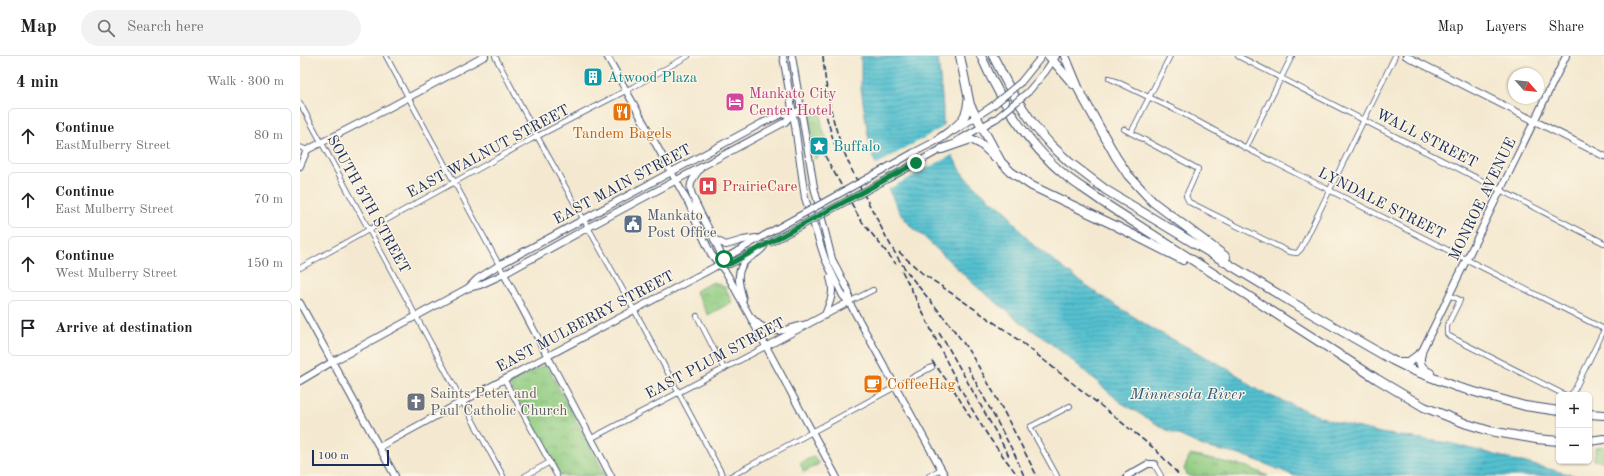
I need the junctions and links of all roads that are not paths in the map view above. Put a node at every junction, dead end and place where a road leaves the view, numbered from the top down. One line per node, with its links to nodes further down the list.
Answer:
1 (386, 56): 24 (street)
2 (485, 56): 24 (street)
3 (495, 56): 37 (street)
4 (607, 56): 22 (street)
5 (688, 56): 22 (street, EAST WALNUT STREET)
6 (783, 56): 29 (street)
7 (792, 56): 28 (street)
8 (960, 56): 26 (highway)
9 (981, 56): 69 (highway)
10 (993, 56): 70 (highway)
11 (1042, 56): 30 (street, bridge)
12 (1065, 56): 23 (highway)
13 (1169, 56): 25 (street)
14 (1238, 56): 21 (street, WALL STREET)
15 (1292, 56): 21 (street)
16 (1396, 56): 31 (street)
17 (1406, 56): 32 (street)
18 (1566, 56): 32 (street, MONROE AVENUE)
19 (1053, 58): 23 (highway); 34 (street, bridge)
20 (1109, 78): 25 (street, LYNDALE STREET)
21 (1281, 78): 31 (street, WALL STREET); 42 (street)
22 (626, 91): 37 (street, EAST WALNUT STREET); 49 (street)
23 (1080, 92): 70 (highway)
24 (409, 98): 40 (street); 51 (street)
25 (1149, 98): 36 (street); 42 (street, LYNDALE STREET)
26 (968, 101): 30 (highway); 33 (highway)
27 (300, 103): 40 (street, SOUTH 5TH STREET)
28 (801, 110): 29 (street, EAST MAIN STREET); 74 (street)
29 (793, 113): 48 (street, EAST MAIN STREET); 49 (street, EAST MAIN STREET); 63 (street)
30 (977, 117): 33 (street); 34 (highway)
31 (1364, 120): 52 (street); 53 (street, WALL STREET)
32 (1535, 121): 45 (street); 53 (street, MONROE AVENUE)
33 (961, 125): 39 (highway)
34 (983, 127): 38 (street); 46 (highway)
35 (1124, 129): 36 (street)
36 (1131, 133): 52 (street)
37 (537, 136): 51 (street, EAST WALNUT STREET); 56 (street)
38 (966, 138): 43 (highway); 46 (highway)
39 (940, 139): 59 (street, bridge)
40 (322, 143): 44 (street); 58 (street, SOUTH 5TH STREET)
41 (300, 147): 44 (street)
42 (1246, 148): 52 (street, LYNDALE STREET)
43 (942, 149): 62 (street, bridge)
44 (307, 150): 47 (street)
45 (1604, 155)
46 (1001, 162): 69 (highway)
47 (300, 166)
48 (702, 166): 50 (street, EAST MAIN STREET); 55 (street)
49 (672, 172): 50 (street); 56 (street, EAST MAIN STREET)
50 (676, 181): 54 (street); 57 (street, EAST MAIN STREET)
51 (454, 182): 58 (street, EAST WALNUT STREET); 66 (street)
52 (1330, 190): 64 (street, LYNDALE STREET)
53 (1501, 190): 61 (street, WALL STREET); 64 (street, MONROE AVENUE)
54 (690, 206): 55 (street); 65 (street)
55 (701, 214): 60 (street)
56 (585, 219): 57 (street); 66 (street, EAST MAIN STREET)
57 (589, 227): 68 (street, EAST MAIN STREET); 76 (street)
58 (368, 229): 67 (street, EAST WALNUT STREET); 79 (street, SOUTH 5TH STREET)
59 (757, 238): 60 (street); 65 (street)
60 (714, 239): 65 (street)
61 (1604, 243)
62 (768, 244): 65 (street); 77 (street)
63 (825, 259): 74 (street); 78 (street)
64 (1467, 260): 73 (street, MONROE AVENUE); 82 (street, LYNDALE STREET)
65 (720, 264): 76 (street, EAST MULBERRY STREET); 77 (street)
66 (499, 265): 68 (street); 71 (street, EAST MAIN STREET)
67 (300, 268)
68 (504, 274): 71 (street, EAST MAIN STREET); 85 (street)
69 (1228, 283): 105 (highway)
70 (1264, 285): 86 (highway)
71 (468, 288): 79 (street, EAST MAIN STREET)
72 (873, 290): 74 (street)
73 (1449, 295): 84 (street, MONROE AVENUE); 95 (street)
74 (849, 302): 78 (street, EAST PLUM STREET); 92 (street)
75 (300, 303): 87 (street)
76 (634, 311): 85 (street, EAST MULBERRY STREET); 94 (street)
77 (746, 311): 81 (street); 83 (street)
78 (825, 315): 81 (street, EAST PLUM STREET)
79 (417, 316): 87 (street, EAST MAIN STREET); 97 (street, SOUTH 5TH STREET)
80 (697, 316): 89 (street)
81 (807, 324): 83 (street, EAST PLUM STREET)
82 (1604, 329): 96 (street)
83 (765, 347): 89 (street, EAST PLUM STREET); 102 (street)
84 (1421, 353): 86 (highway); 93 (highway)
85 (548, 356): 90 (street, EAST MULBERRY STREET); 103 (street)
86 (1392, 360): 93 (highway)
87 (332, 362): 91 (street, EAST MAIN STREET); 107 (street)
88 (932, 367): 92 (street)
89 (724, 369): 94 (street, EAST PLUM STREET)
90 (504, 379): 97 (street, EAST MULBERRY STREET); 108 (street)
91 (300, 380)
92 (896, 386): 102 (street); 110 (street)
93 (1469, 391): 99 (highway)
94 (678, 392): 103 (street, EAST PLUM STREET); 116 (street)
95 (1560, 392)
96 (1573, 392)
97 (463, 401): 107 (street, EAST MULBERRY STREET); 112 (street, SOUTH 5TH STREET)
98 (1070, 406): 121 (street)
99 (1556, 411)
100 (1592, 414): 101 (highway)
101 (1604, 415)
102 (811, 431): 117 (street); 118 (street)
103 (592, 438): 115 (street)
104 (1604, 439): 106 (highway)
105 (1556, 441)
106 (1592, 441)
107 (379, 447): 111 (street)
108 (550, 462): 113 (street); 114 (street)
109 (1154, 464): 122 (street); 123 (street)
110 (941, 469): 119 (street); 120 (street)
111 (395, 476)
112 (503, 476)
113 (525, 476)
114 (557, 476)
115 (612, 476)
116 (723, 476)
117 (731, 476)
118 (836, 476)
119 (929, 476)
120 (945, 476)
121 (1057, 476)
122 (1126, 476)
123 (1161, 476)

